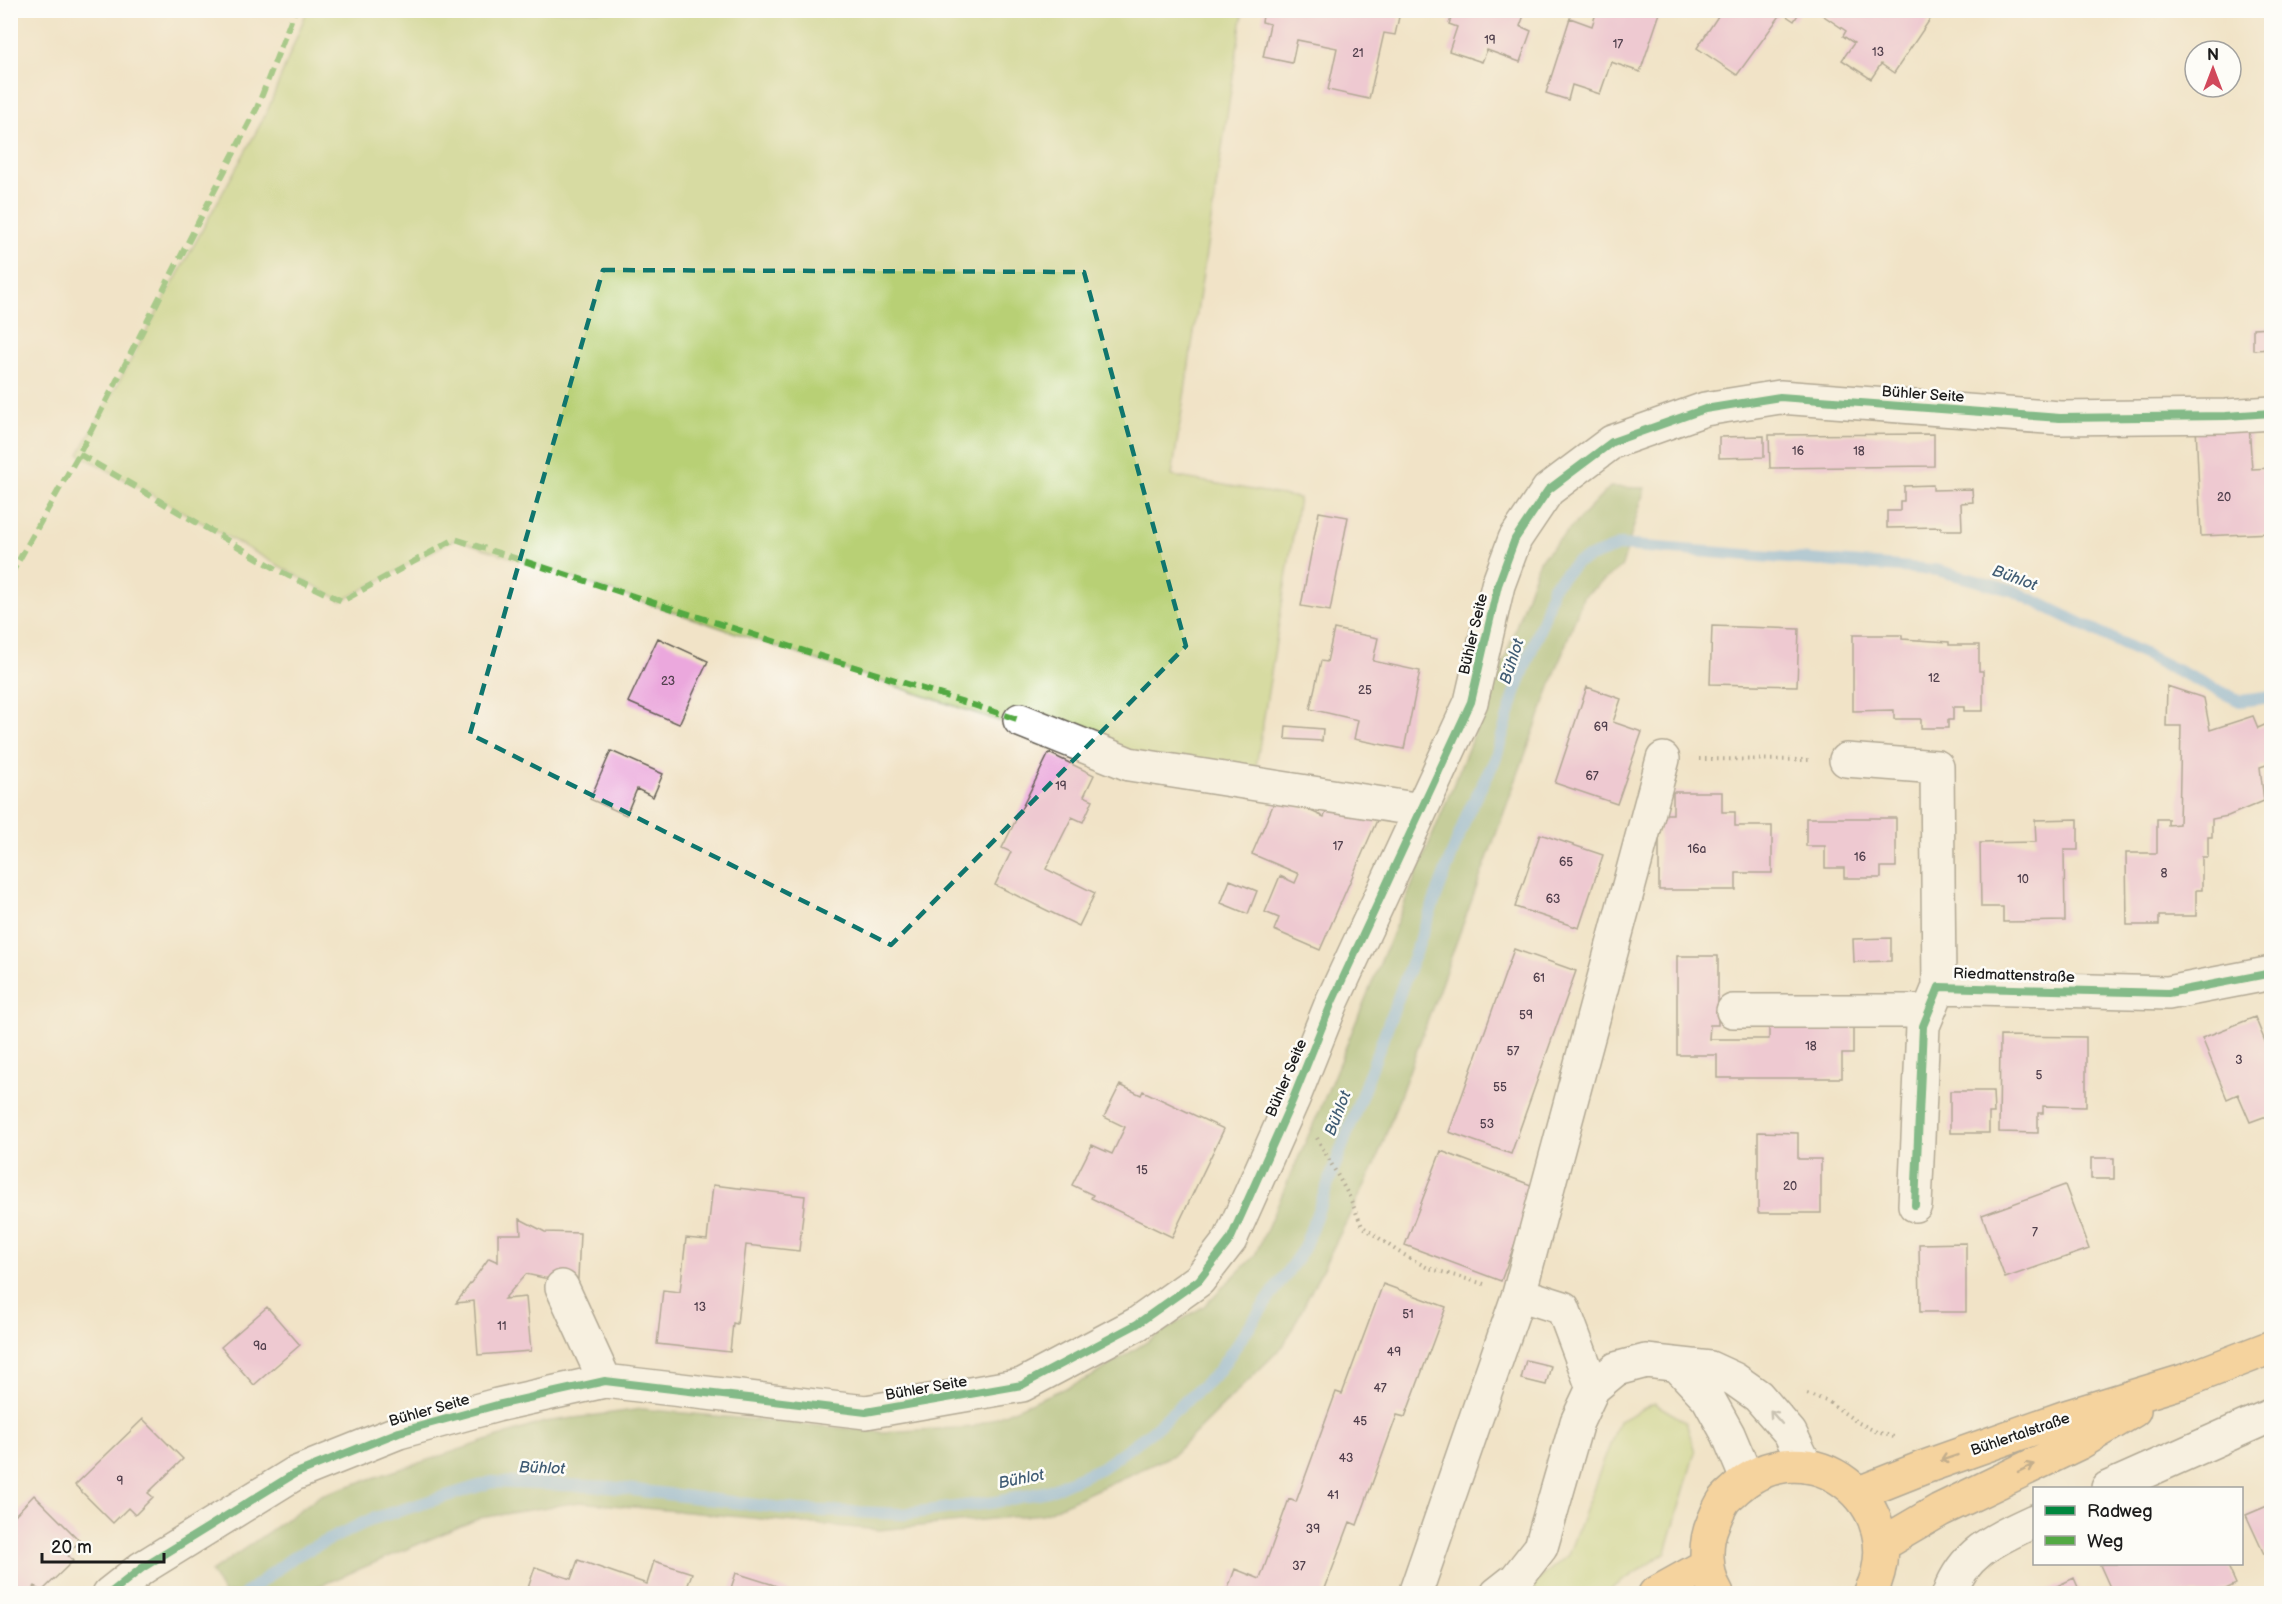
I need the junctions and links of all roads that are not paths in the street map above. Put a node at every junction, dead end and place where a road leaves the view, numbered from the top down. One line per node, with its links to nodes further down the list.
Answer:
1 (2271, 413): 5 (street, Bühler Seite)
2 (1020, 720): 5 (street)
3 (1663, 759): 11 (street)
4 (1846, 760): 7 (street, Riedmattenstraße)
5 (1421, 810): 14 (street, Bühler Seite)
6 (2271, 973): 7 (street, Riedmattenstraße)
7 (1934, 999): 8 (street); 9 (street, Riedmattenstraße)
8 (1733, 1011)
9 (1915, 1205)
10 (562, 1287): 14 (street)
11 (1519, 1294): 16 (street); 26 (street)
12 (2271, 1347): 15 (main road, Bühlertalstraße)
13 (1677, 1365): 16 (street); 18 (street, one-way to 13); 19 (street)
14 (605, 1381): 25 (street, Bühler Seite)
15 (2184, 1381): 21 (main road, Bühlertalstraße, one-way to 21); 23 (main road, Bühlertalstraße, one-way to 15)
16 (1593, 1388): 27 (street)
17 (2271, 1415): 20 (street)
18 (1806, 1466): 19 (main road); 21 (main road)
19 (1747, 1479): 24 (main road)
20 (2110, 1487)
21 (1859, 1493): 23 (main road)
22 (2033, 1521): 30 (street)
23 (1882, 1544): 29 (main road)
24 (1712, 1579): 28 (main road)
25 (109, 1593)
26 (1415, 1593)
27 (1497, 1593)
28 (1655, 1593)
29 (1870, 1593)
30 (1948, 1593)

